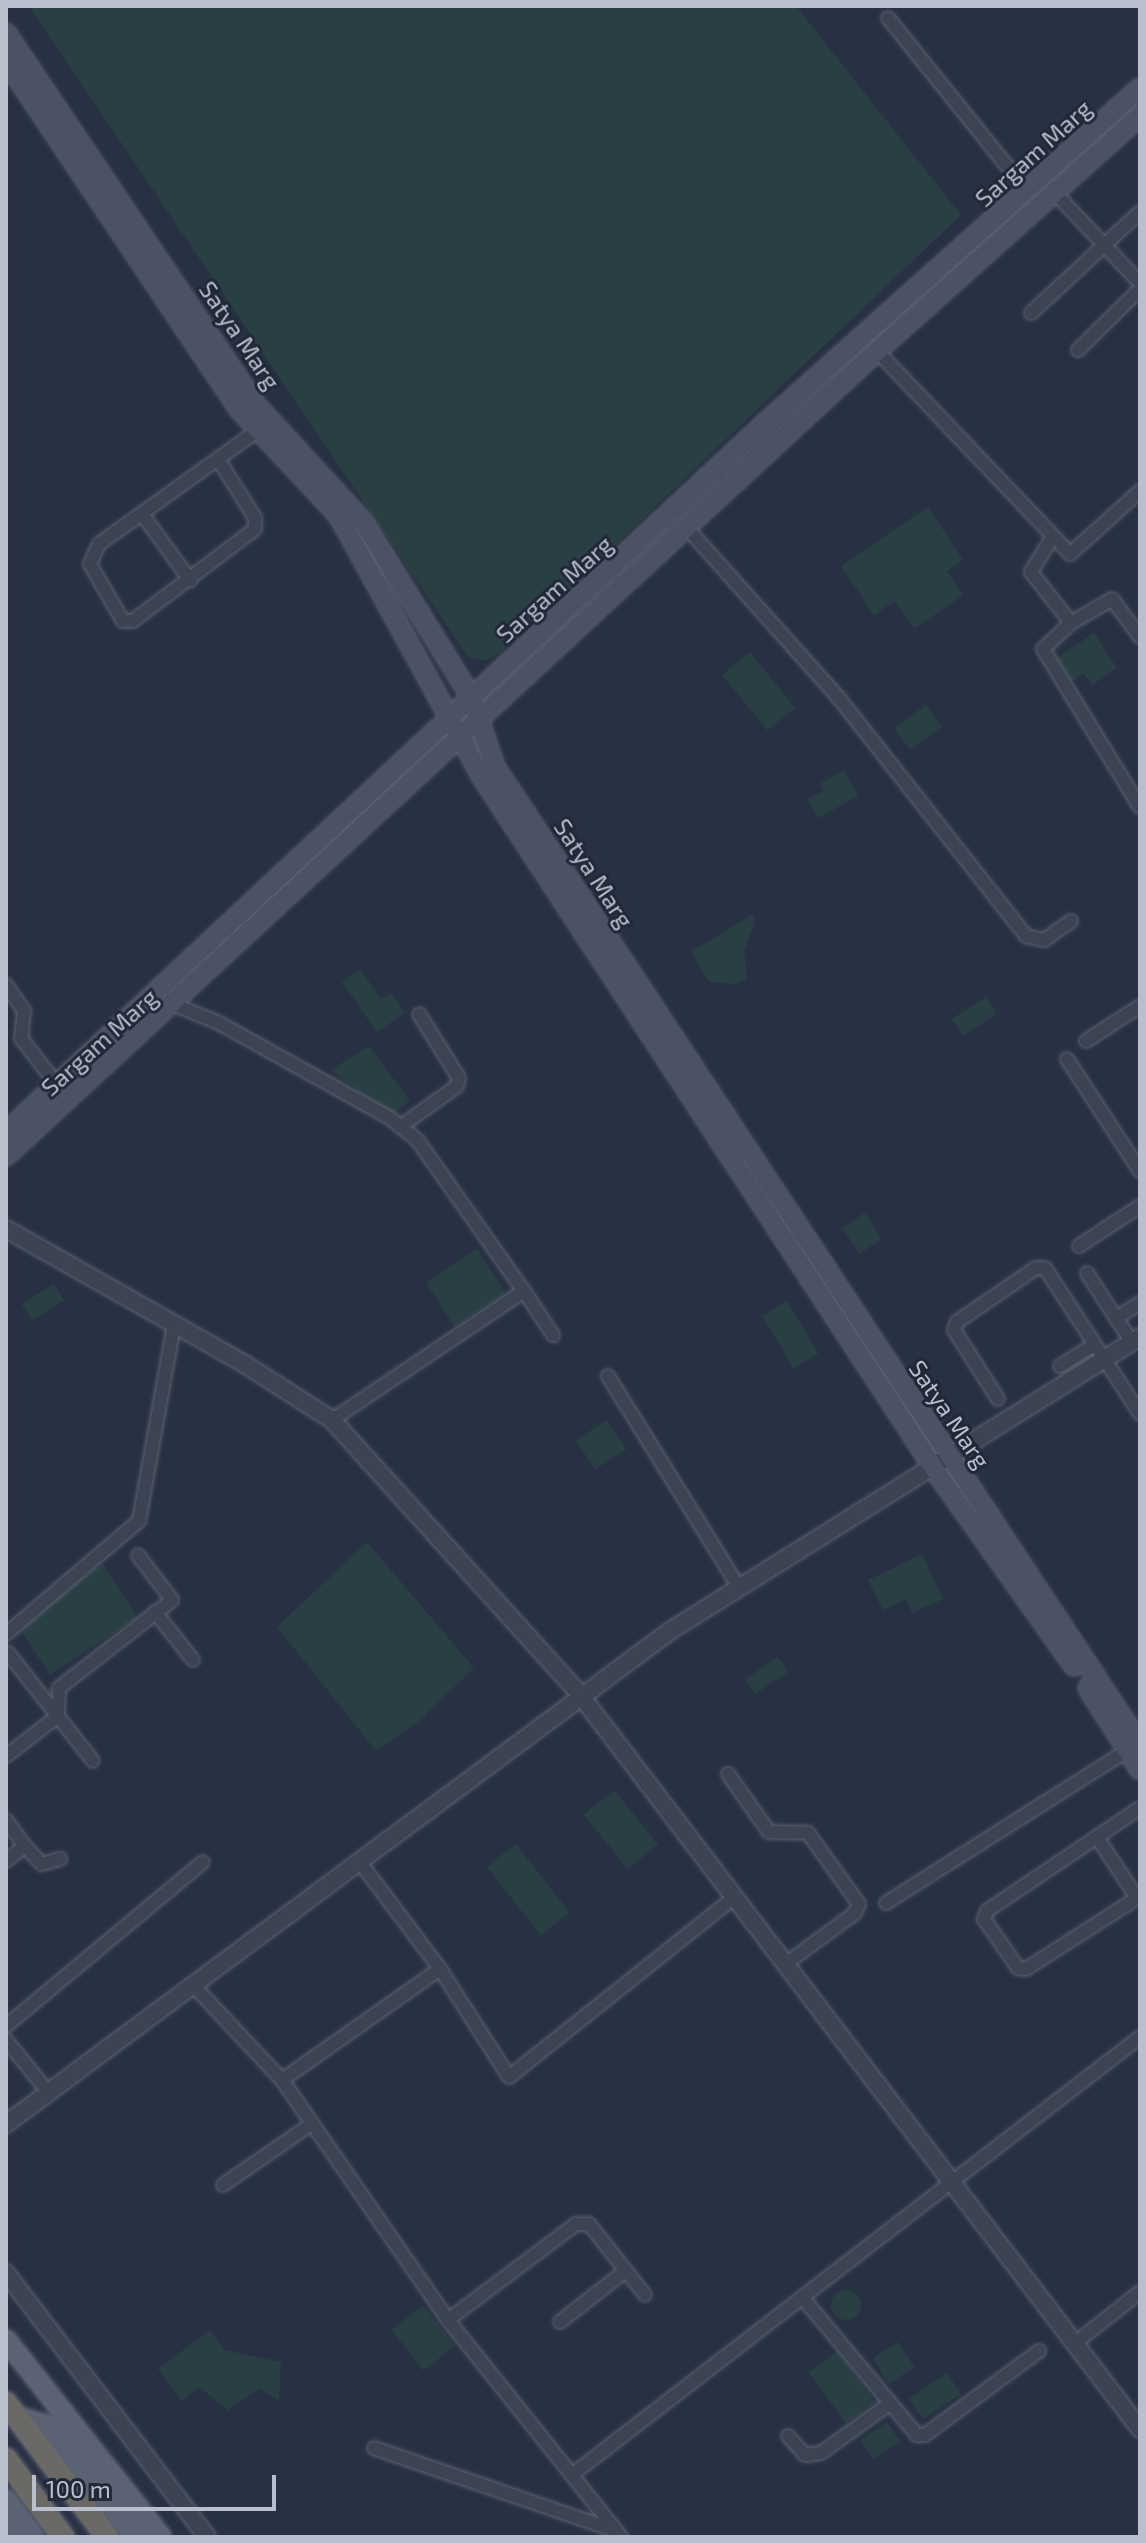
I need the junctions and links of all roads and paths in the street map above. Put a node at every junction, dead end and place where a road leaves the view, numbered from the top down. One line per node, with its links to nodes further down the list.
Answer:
1 (888, 18): 6 (street)
2 (6, 33): 12 (main road, Satya Marg)
3 (6, 61): 12 (main road, Satya Marg)
4 (1140, 88): 6 (main road, Sargam Marg)
5 (1140, 116): 7 (main road, Sargam Marg)
6 (1027, 191): 24 (main road, Sargam Marg)
7 (1055, 193): 9 (street); 14 (main road, Sargam Marg)
8 (1140, 212): 9 (street)
9 (1104, 245): 10 (street); 11 (street)
10 (1140, 286): 13 (street)
11 (1031, 313)
12 (188, 317): 15 (main road, Satya Marg); 24 (main road, Satya Marg)
13 (1078, 350)
14 (877, 351): 19 (main road, Sargam Marg); 20 (street)
15 (258, 430): 16 (street); 25 (main road, Satya Marg)
16 (218, 459): 18 (street); 21 (street)
17 (1140, 491): 20 (street)
18 (142, 514): 21 (street); 21 (street)
19 (686, 527): 26 (main road, Sargam Marg); 29 (street)
20 (1052, 538): 22 (street)
21 (190, 580)
22 (1071, 623): 23 (street); 28 (street)
23 (1140, 637)
24 (471, 697): 25 (main road, Sargam Marg); 26 (main road, Satya Marg)
25 (452, 715): 27 (main road, Satya Marg); 36 (main road, Sargam Marg)
26 (477, 719): 27 (main road, Sargam Marg); 57 (main road, Satya Marg)
27 (458, 738): 31 (main road, Sargam Marg); 58 (main road, Satya Marg)
28 (1140, 807)
29 (1071, 921)
30 (6, 985): 36 (street)
31 (175, 1005): 37 (street); 39 (main road, Sargam Marg)
32 (1140, 1006): 34 (street)
33 (419, 1014): 37 (street)
34 (1086, 1041)
35 (1067, 1059): 40 (street)
36 (57, 1085): 38 (main road, Sargam Marg)
37 (400, 1127): 45 (street)
38 (6, 1132)
39 (6, 1156)
40 (1140, 1171)
41 (1140, 1206): 43 (street)
42 (6, 1229): 48 (street)
43 (1079, 1246)
44 (1087, 1273): 47 (street)
45 (524, 1291): 49 (street); 56 (street)
46 (1140, 1303): 47 (street)
47 (1116, 1318): 50 (street)
48 (174, 1325): 56 (street); 62 (street)
49 (553, 1335)
50 (1136, 1339): 51 (street)
51 (1098, 1351): 52 (street); 54 (street); 55 (street); 57 (street)
52 (1060, 1366)
53 (608, 1376): 60 (street)
54 (998, 1399)
55 (1140, 1414)
56 (332, 1420): 65 (street)
57 (948, 1453): 58 (street); 67 (main road, Satya Marg)
58 (931, 1464): 60 (street); 67 (main road, Satya Marg)
59 (138, 1555): 61 (street)
60 (738, 1586): 65 (street)
61 (155, 1612): 64 (street); 66 (street)
62 (6, 1634)
63 (8, 1653): 66 (street)
64 (193, 1660)
65 (581, 1696): 78 (street); 81 (street)
66 (58, 1716): 68 (street); 69 (street)
67 (1134, 1747): 70 (main road, Satya Marg); 82 (street)
68 (6, 1756)
69 (93, 1761)
70 (1140, 1770)
71 (728, 1774): 83 (street)
72 (1140, 1808): 74 (street)
73 (6, 1820): 75 (street)
74 (1097, 1837): 80 (street); 80 (street)
75 (25, 1846): 76 (street); 77 (street)
76 (60, 1859)
77 (6, 1861)
78 (359, 1861): 84 (street); 85 (street)
79 (203, 1862): 86 (street)
80 (1138, 1897)
81 (733, 1898): 83 (street); 84 (street)
82 (886, 1903)
83 (787, 1963): 93 (street)
84 (440, 1969): 89 (street)
85 (194, 1986): 89 (street); 90 (street)
86 (6, 2026)
87 (1140, 2037): 93 (street)
88 (6, 2040): 90 (street)
89 (282, 2080): 92 (street)
90 (49, 2093): 91 (street)
91 (6, 2124)
92 (310, 2125): 94 (street); 100 (street)
93 (950, 2183): 99 (street); 103 (street)
94 (223, 2185)
95 (625, 2271): 98 (street); 100 (street); 101 (street)
96 (6, 2273): 121 (street)
97 (1140, 2292): 103 (street)
98 (645, 2295)
99 (802, 2297): 105 (street); 111 (street)
100 (448, 2320): 111 (street)
101 (560, 2322)
102 (6, 2340): 120 (main road)
103 (1074, 2344): 107 (street)
104 (1039, 2351): 105 (street)
105 (889, 2404): 108 (street)
106 (12, 2410): 118 (highway); 119 (main road)
107 (1140, 2429)
108 (788, 2436)
109 (374, 2448): 114 (street)
110 (6, 2459): 117 (highway)
111 (573, 2474): 114 (street)
112 (6, 2500): 116 (main road)
113 (6, 2528): 115 (main road)
114 (618, 2534)
115 (13, 2537)
116 (33, 2537)
117 (63, 2537)
118 (107, 2537)
119 (136, 2537)
120 (161, 2537)
121 (207, 2537)

